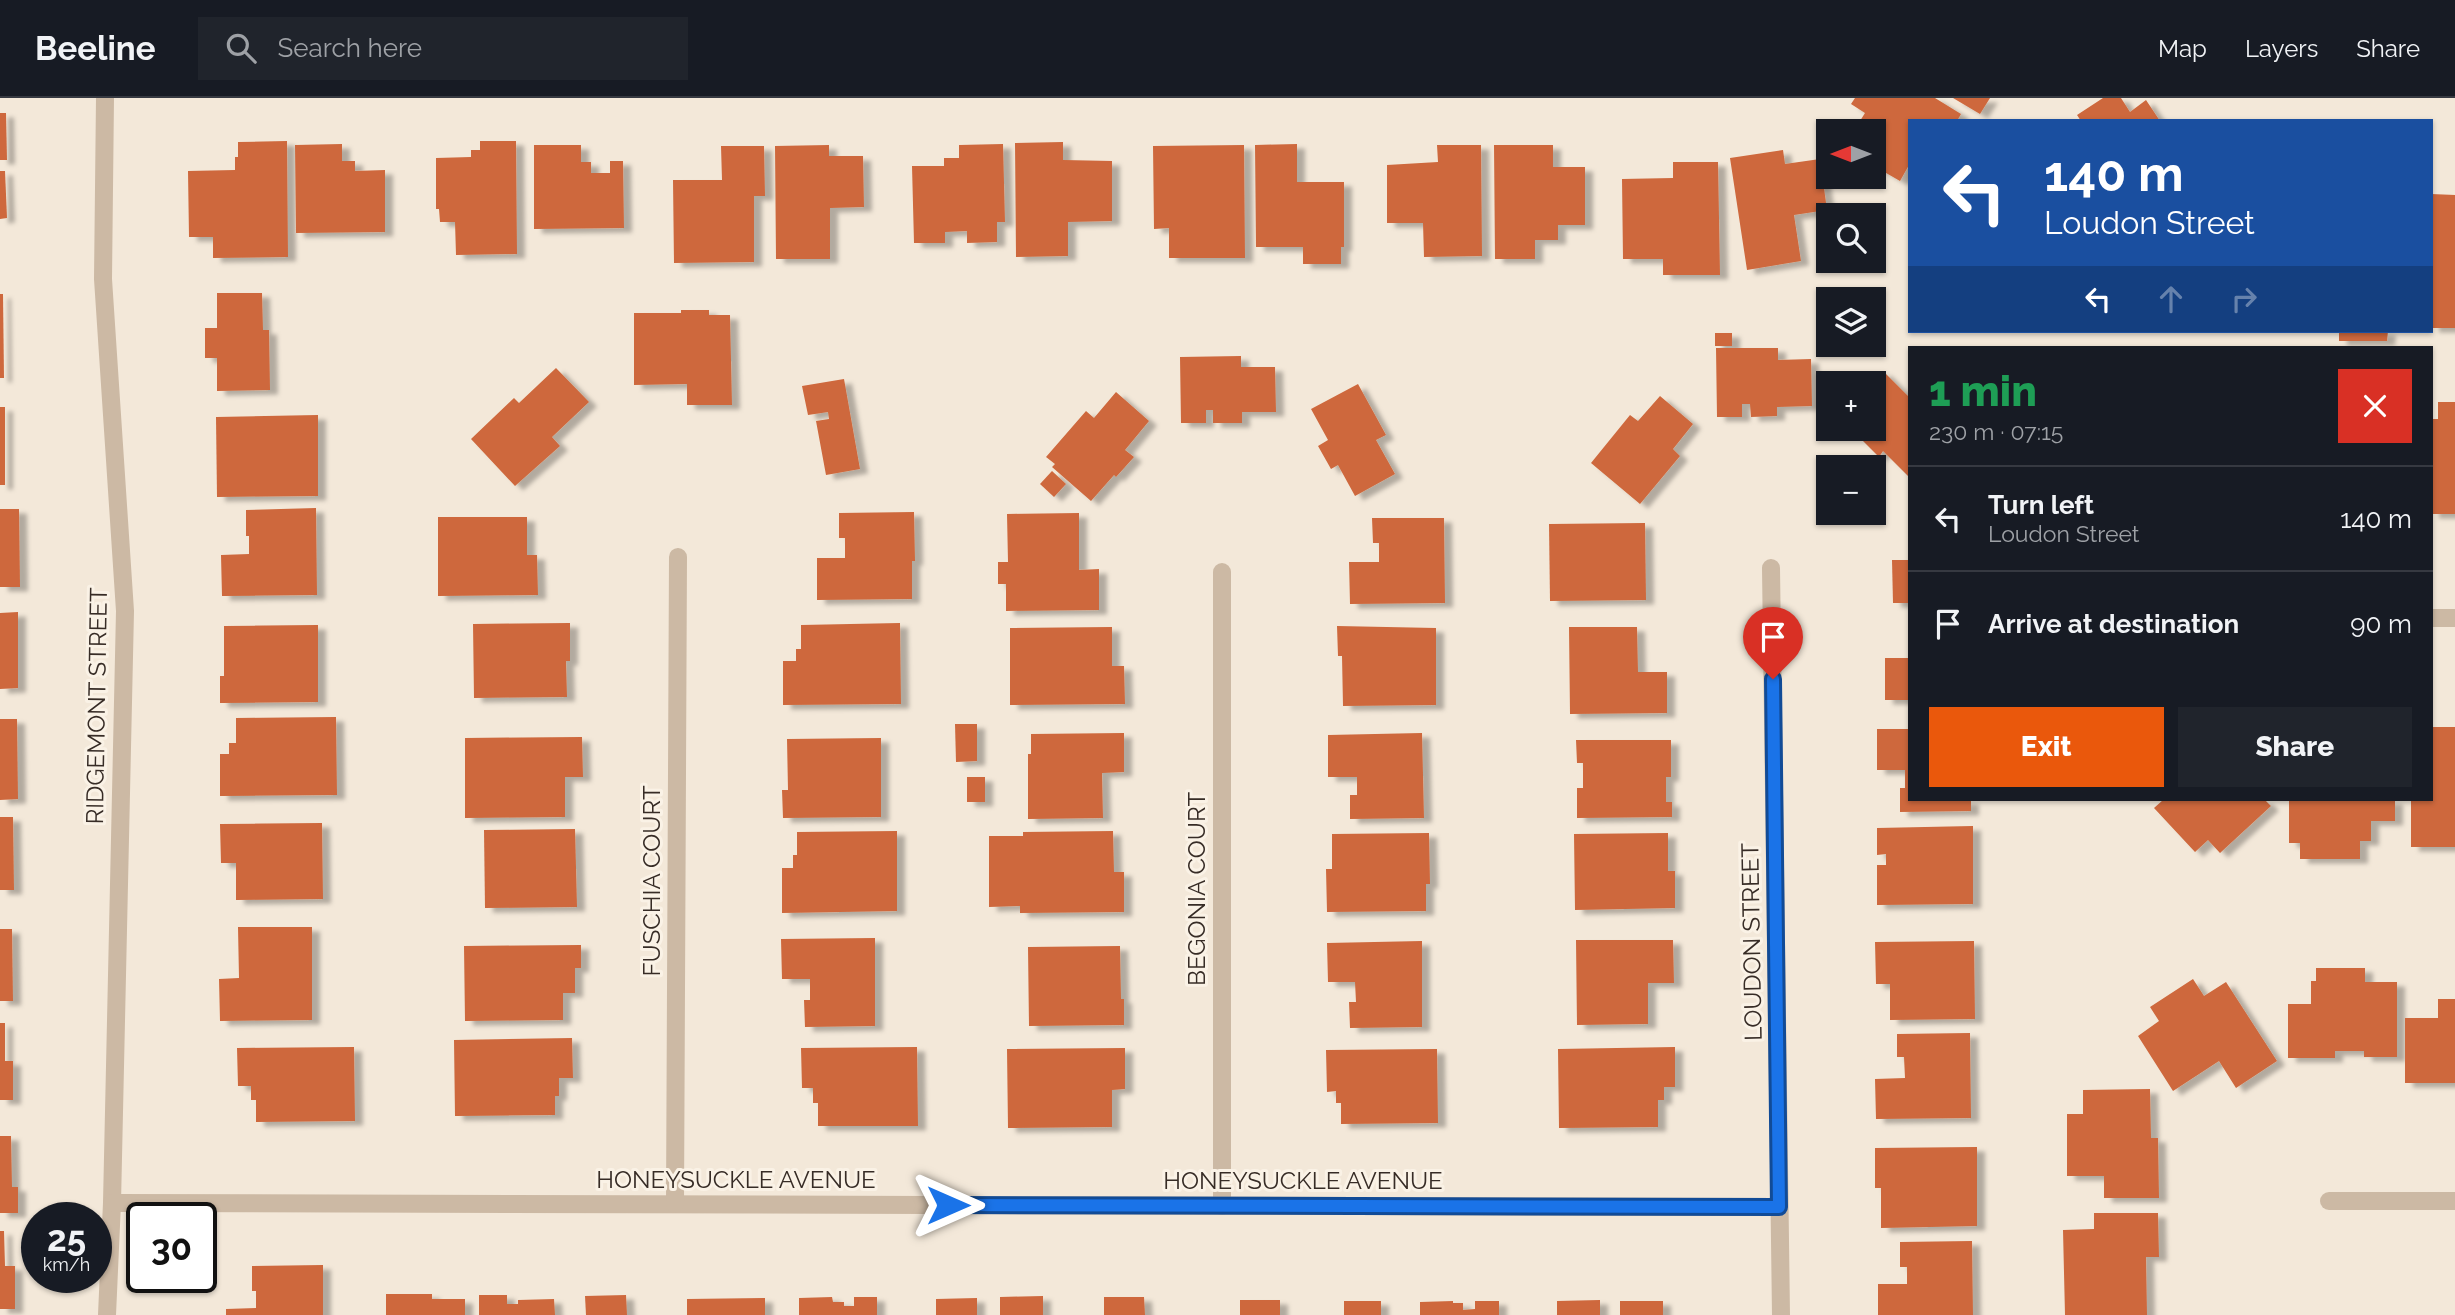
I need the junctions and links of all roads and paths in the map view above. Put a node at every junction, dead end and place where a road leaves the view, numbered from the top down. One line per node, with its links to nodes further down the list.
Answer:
1 (104, 98): 9 (street, RIDGEMONT STREET)
2 (678, 557): 10 (street, FUSCHIA COURT)
3 (1771, 568): 12 (street, LOUDON STREET)
4 (1222, 572): 11 (street, BEGONIA COURT)
5 (2433, 618): 6 (street)
6 (2455, 618)
7 (2329, 1201): 8 (street)
8 (2455, 1201)
9 (112, 1203): 10 (street, HONEYSUCKLE AVENUE)
10 (675, 1205): 11 (street, HONEYSUCKLE AVENUE)
11 (1222, 1206): 12 (street, HONEYSUCKLE AVENUE)
12 (1779, 1207): 15 (street, LOUDON STREET)
13 (108, 1293): 14 (street, RIDGEMONT STREET)
14 (107, 1315)
15 (1781, 1315)

